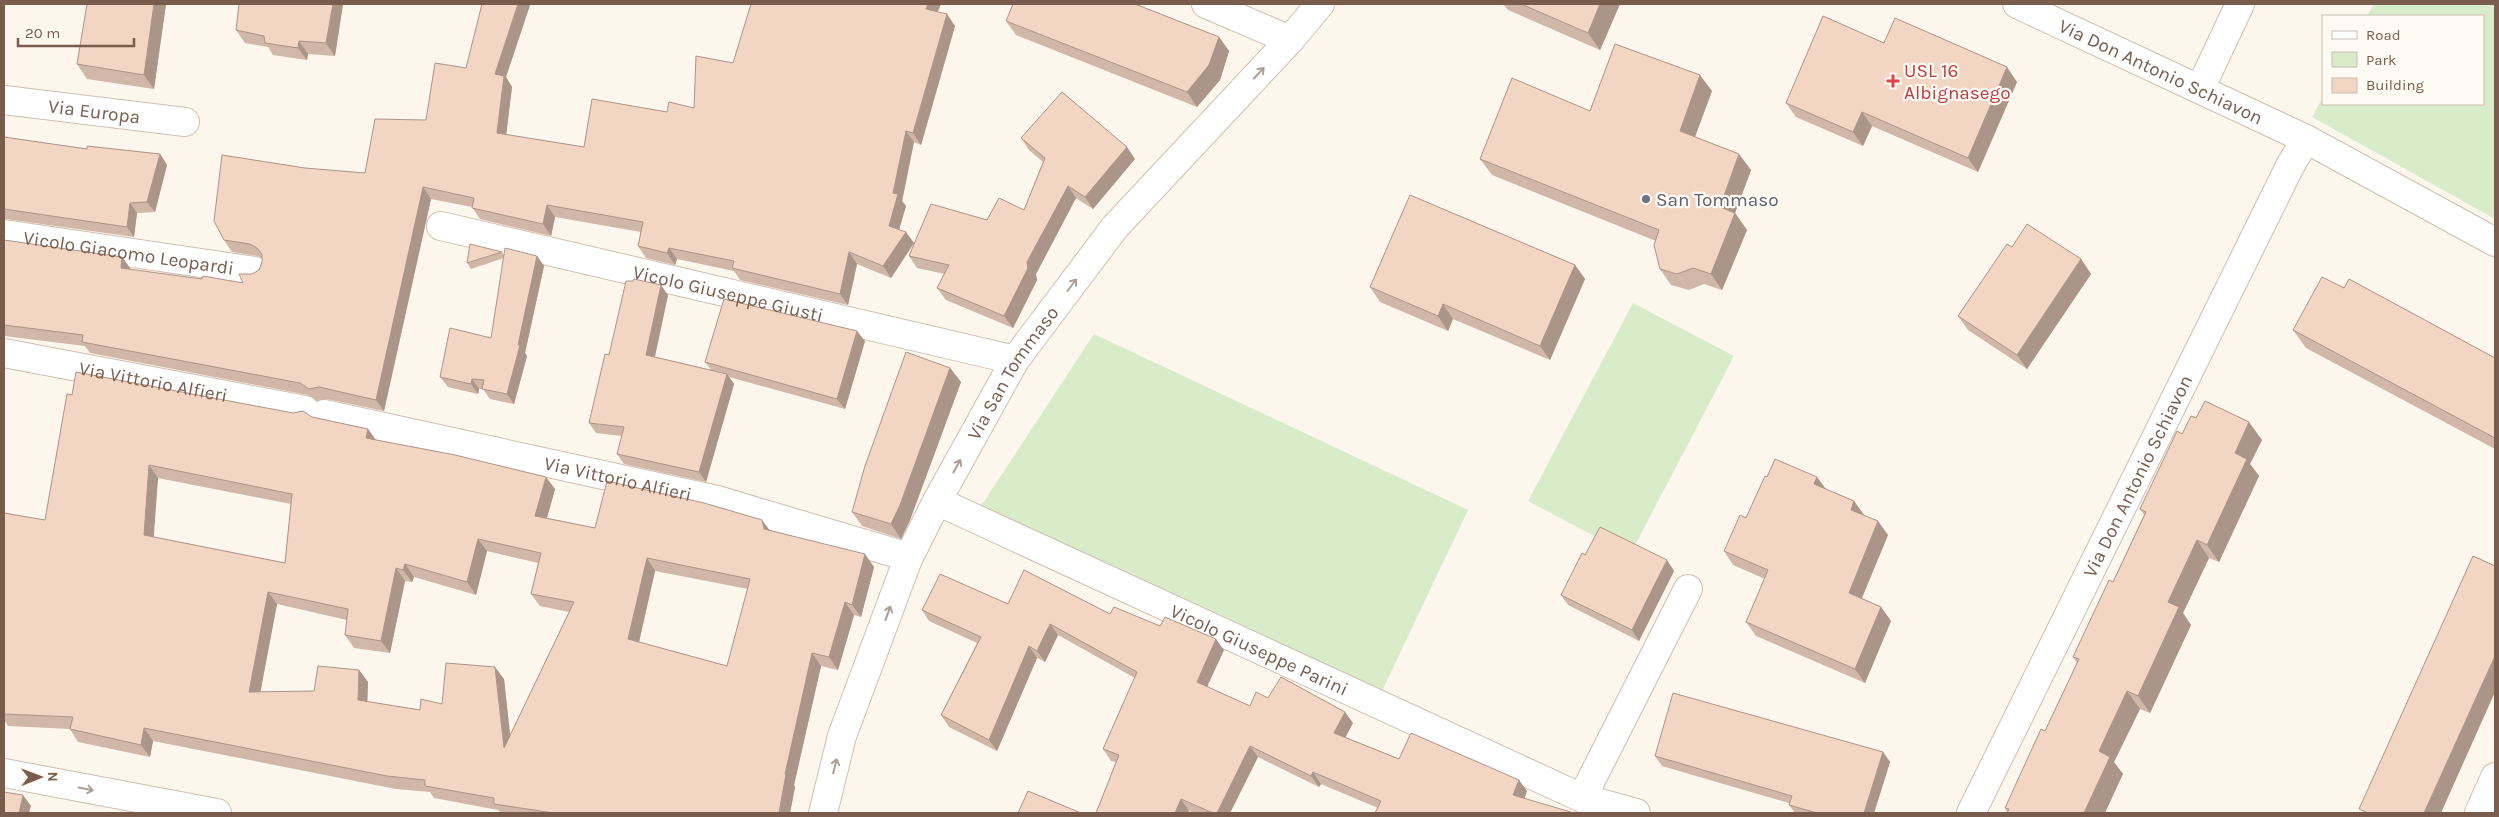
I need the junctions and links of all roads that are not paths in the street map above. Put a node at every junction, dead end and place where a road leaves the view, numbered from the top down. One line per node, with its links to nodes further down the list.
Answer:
1 (1206, 4): 5 (street)
2 (1320, 4): 5 (street, Via San Tommaso)
3 (2017, 4): 6 (street, Via Don Antonio Schiavon)
4 (2240, 4): 6 (street)
5 (1290, 40): 15 (street, Via San Tommaso, one-way to 5)
6 (2200, 89): 9 (street, Via Don Antonio Schiavon)
7 (4, 100): 8 (street, Via Europa)
8 (184, 122)
9 (2306, 139): 12 (street, Via Don Antonio Schiavon); 25 (street, Via Don Antonio Schiavon)
10 (441, 226): 15 (street, Vicolo Giuseppe Giusti)
11 (4, 234): 13 (street, Vicolo Giacomo Leopardi)
12 (2495, 242)
13 (255, 271)
14 (4, 354): 17 (street, Via Vittorio Alfieri)
15 (1016, 360): 16 (street, Via San Tommaso, one-way to 15)
16 (937, 501): 17 (street, Via San Tommaso); 21 (street, Vicolo Giuseppe Parini)
17 (908, 559): 23 (street, Via San Tommaso, one-way to 17)
18 (1688, 589): 21 (street)
19 (4, 773): 22 (street, one-way to 22)
20 (2495, 776): 26 (street)
21 (1582, 798): 24 (street, Vicolo Giuseppe Parini)
22 (217, 813)
23 (823, 813)
24 (1636, 813)
25 (1971, 813)
26 (2479, 813)

